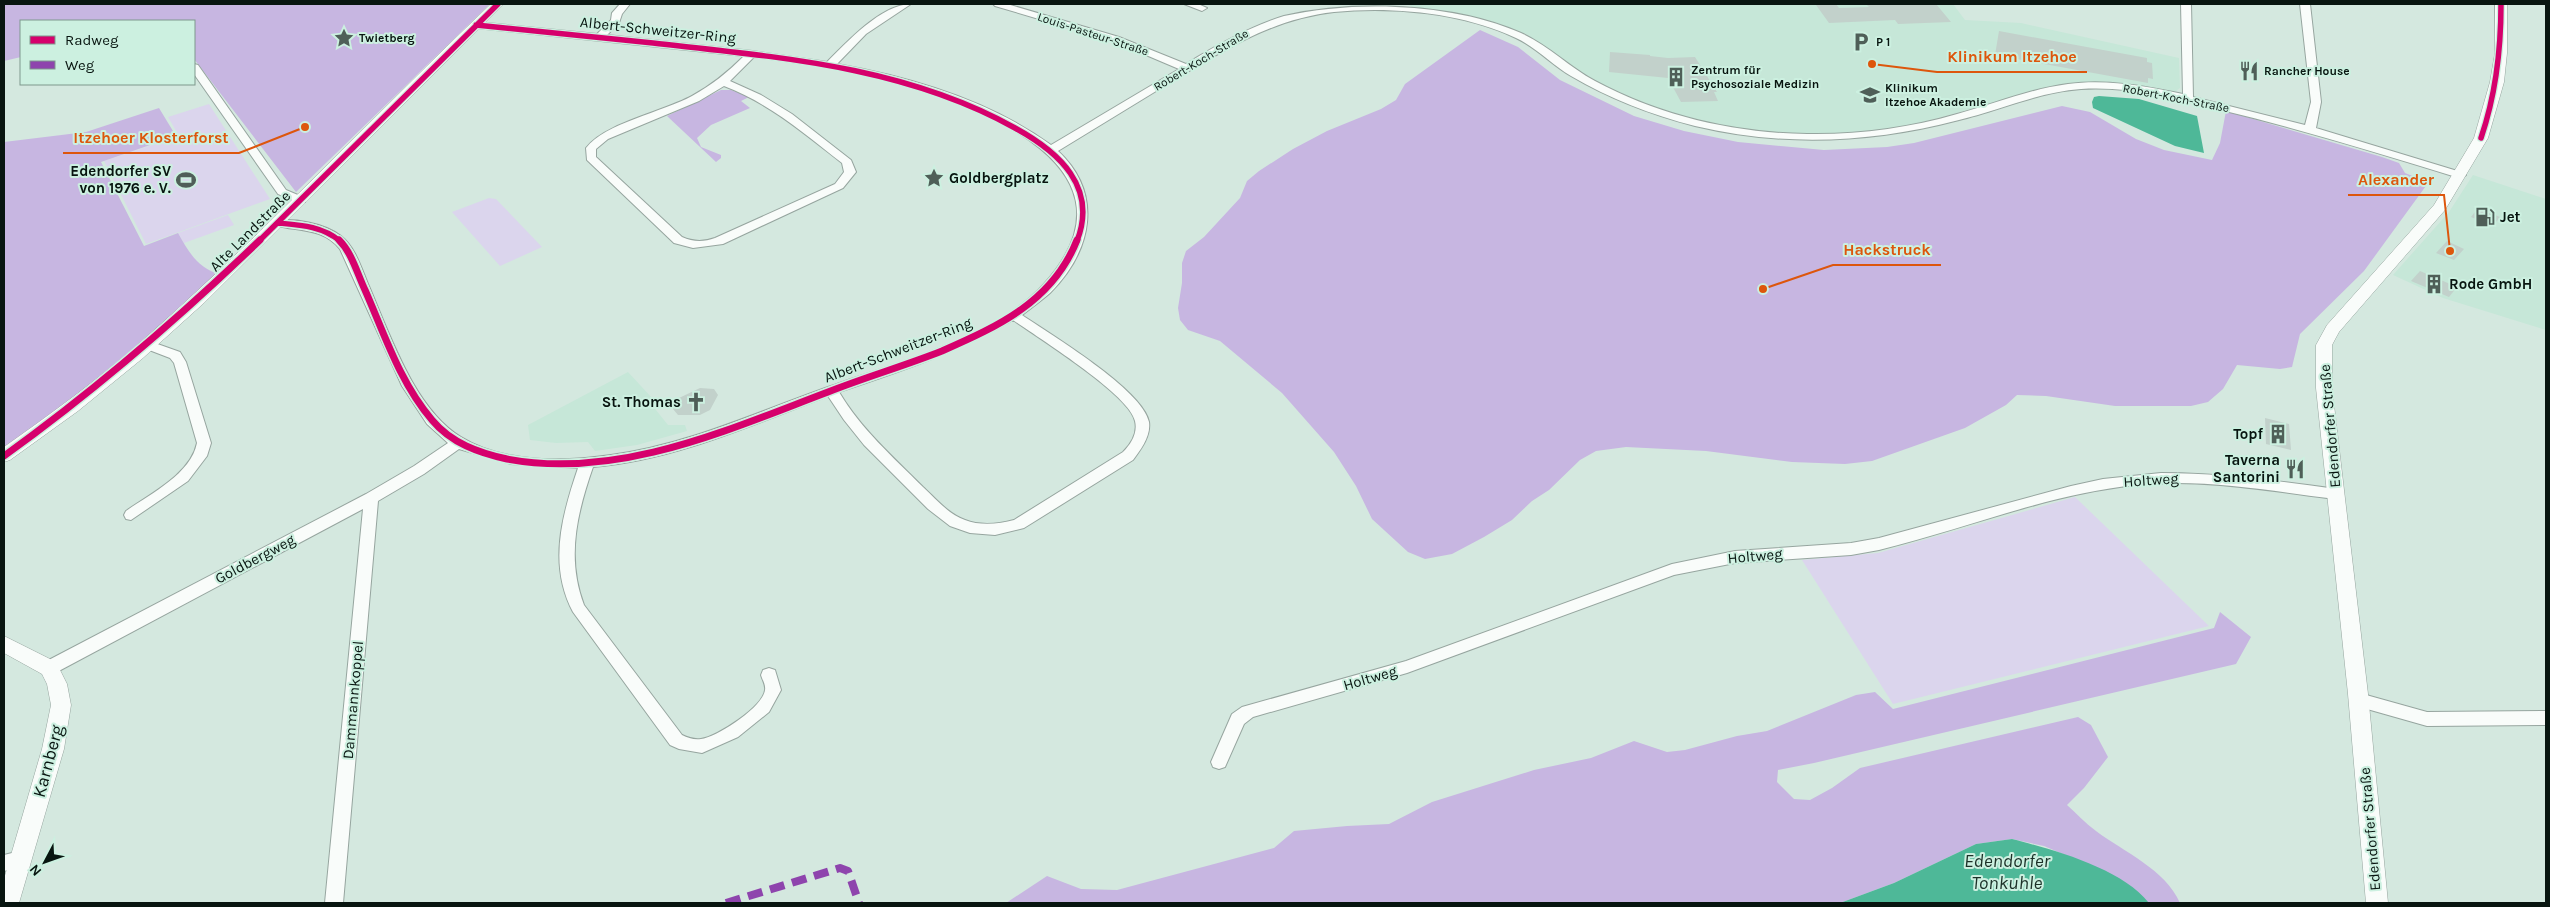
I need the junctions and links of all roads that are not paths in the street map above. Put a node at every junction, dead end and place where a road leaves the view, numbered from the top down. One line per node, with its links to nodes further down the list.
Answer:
1 (498, 4): 11 (street, Alte Landstraße)
2 (625, 4): 12 (street)
3 (906, 4): 14 (street)
4 (998, 4): 16 (street, Louis-Pasteur-Straße)
5 (1189, 4): 10 (street)
6 (2186, 4): 18 (street)
7 (2305, 4): 19 (street)
8 (2501, 4): 21 (street, Edendorfer Straße)
9 (1371, 6): 16 (street, Robert-Koch-Straße); 18 (street, Robert-Koch-Straße)
10 (1202, 8)
11 (476, 26): 12 (street, Albert-Schweitzer-Ring); 22 (street, Alte Landstraße)
12 (600, 37): 13 (street, Albert-Schweitzer-Ring)
13 (752, 54): 14 (street, Albert-Schweitzer-Ring); 17 (street)
14 (830, 65): 20 (street, Albert-Schweitzer-Ring)
15 (195, 68): 22 (street, Alte Landstraße)
16 (1186, 68): 20 (street, Robert-Koch-Straße)
17 (723, 82): 17 (street)
18 (2188, 98): 19 (street, Robert-Koch-Straße)
19 (2310, 129): 21 (street, Robert-Koch-Straße)
20 (1051, 150): 24 (street, Albert-Schweitzer-Ring)
21 (2460, 175): 30 (street, Edendorfer Straße)
22 (301, 200): 23 (street, Alte Landstraße)
23 (278, 223): 25 (street, Alte Landstraße); 27 (street, Albert-Schweitzer-Ring)
24 (1014, 315): 26 (street, Albert-Schweitzer-Ring); 26 (street)
25 (149, 345): 28 (street, Alte Landstraße); 32 (street)
26 (831, 390): 29 (street, Albert-Schweitzer-Ring)
27 (458, 442): 29 (street, Albert-Schweitzer-Ring); 31 (street, Goldbergweg)
28 (4, 456)
29 (587, 463): 35 (street)
30 (2336, 494): 36 (street, Edendorfer Straße); 38 (street, Holtweg)
31 (371, 498): 34 (street, Goldbergweg); 41 (street, Dammannkoppel)
32 (131, 515)
33 (4, 644): 34 (street)
34 (48, 668): 39 (street, Karnberg)
35 (769, 675)
36 (2359, 700): 37 (street); 42 (street, Edendorfer Straße)
37 (2546, 718)
38 (1219, 762)
39 (12, 861): 40 (street, Karnberg)
40 (8, 903)
41 (334, 903)
42 (2377, 903)

